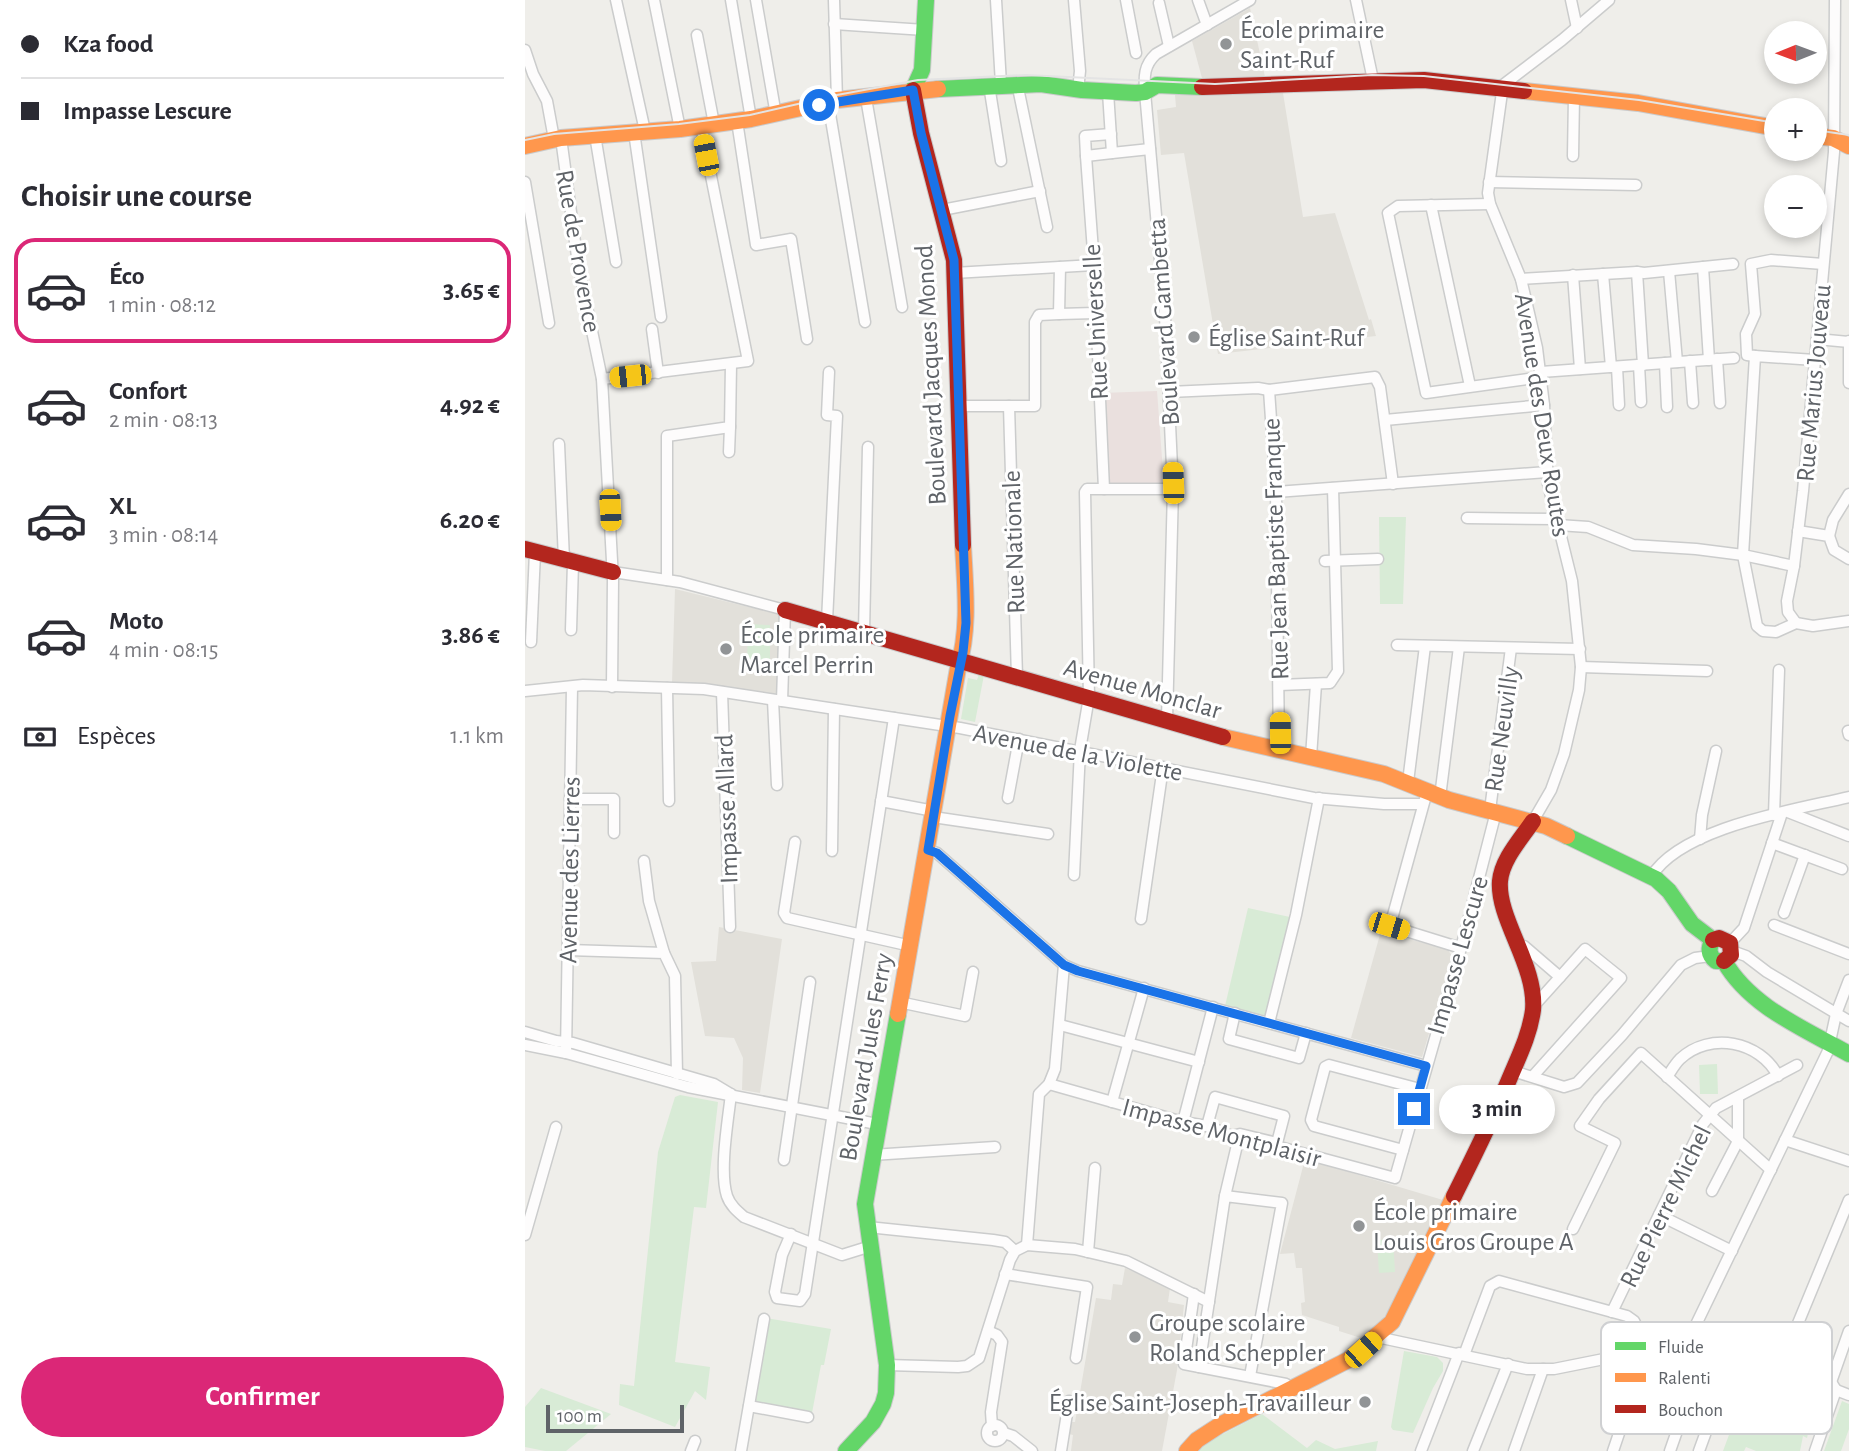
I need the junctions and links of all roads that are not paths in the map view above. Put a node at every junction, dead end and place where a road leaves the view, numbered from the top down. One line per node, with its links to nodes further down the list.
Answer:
1 (616, 0): 40 (street)
2 (654, 0): 39 (street)
3 (731, 0): 36 (street)
4 (756, 0): 35 (street)
5 (834, 0): 17 (street)
6 (926, 0): 20 (street)
7 (996, 0): 26 (street)
8 (1075, 0): 30 (street)
9 (1126, 0): 24 (street)
10 (1198, 0): 18 (street)
11 (1250, 0): 18 (street, Boulevard Gambetta)
12 (1356, 0): 25 (street)
13 (1571, 0): 19 (street)
14 (1609, 0): 19 (street)
15 (1835, 0): 45 (street, Rue Marius Jouveau)
16 (1159, 3): 22 (street)
17 (834, 24): 20 (street); 34 (street)
18 (1207, 25): 22 (street, Boulevard Gambetta)
19 (1577, 28): 28 (street)
20 (925, 30): 29 (street)
21 (697, 35): 37 (street)
22 (1169, 46): 27 (street, Boulevard Gambetta)
23 (525, 50): 44 (street, Rue de Provence)
24 (1136, 53)
25 (1373, 80): 27 (street); 28 (street)
26 (1002, 84): 29 (street); 30 (street); 52 (street); 56 (street)
27 (1151, 88): 31 (street); 48 (street, Boulevard Gambetta)
28 (1500, 89): 32 (street); 54 (street, Avenue des Deux Routes)
29 (913, 90): 33 (street); 59 (street, Boulevard Jacques Monod)
30 (1078, 90): 31 (street)
31 (1108, 92): 41 (street)
32 (1574, 96): 38 (street); 51 (street)
33 (866, 98): 34 (street); 73 (street)
34 (833, 101): 35 (street); 77 (street)
35 (776, 115): 36 (street)
36 (744, 120): 37 (street); 80 (street)
37 (707, 125): 39 (street); 89 (street)
38 (1764, 126)
39 (680, 129): 40 (street)
40 (639, 132): 42 (street); 76 (street)
41 (1111, 134): 49 (street); 50 (street)
42 (595, 135): 44 (street); 61 (street)
43 (1827, 137): 45 (street)
44 (558, 138): 46 (street); 96 (street, Rue de Provence)
45 (1833, 138): 47 (street); 63 (street, Rue Marius Jouveau)
46 (525, 146)
47 (1849, 146)
48 (1150, 149): 49 (street); 100 (street, Boulevard Gambetta)
49 (1112, 153): 50 (street)
50 (1086, 156): 64 (street, Rue Universelle)
51 (1573, 156)
52 (1002, 160)
53 (525, 182): 78 (street)
54 (1489, 182): 55 (street); 57 (street, Avenue des Deux Routes)
55 (1636, 185)
56 (1039, 191): 59 (street); 60 (street)
57 (1490, 204): 58 (street); 72 (street, Avenue des Deux Routes)
58 (1431, 205): 98 (street); 98 (street)
59 (942, 209): 69 (street, Boulevard Jacques Monod)
60 (1047, 227)
61 (616, 262)
62 (1733, 264): 66 (street)
63 (1823, 264): 81 (street, Rue Marius Jouveau); 83 (street)
64 (1094, 265): 65 (street); 74 (street, Rue Universelle)
65 (1060, 267): 69 (street); 75 (street)
66 (1703, 267): 67 (street); 85 (street)
67 (1669, 271): 68 (street); 88 (street)
68 (1637, 272): 70 (street); 90 (street)
69 (954, 273): 106 (street, Boulevard Jacques Monod)
70 (1603, 274): 71 (street); 91 (street)
71 (1573, 275): 72 (street); 92 (street)
72 (1521, 279): 95 (street, Avenue des Deux Routes)
73 (902, 307)
74 (1095, 313): 75 (street); 117 (street, Rue Universelle)
75 (1059, 314): 107 (street)
76 (661, 317)
77 (865, 322)
78 (549, 323)
79 (652, 329): 94 (street)
80 (807, 339)
81 (1817, 339): 82 (street); 86 (street, Rue Marius Jouveau)
82 (1849, 341): 97 (street)
83 (1755, 356): 86 (street); 126 (street)
84 (1734, 358): 85 (street)
85 (1713, 359): 87 (street); 103 (street)
86 (1815, 360): 123 (street, Rue Marius Jouveau)
87 (1690, 361): 88 (street); 102 (street)
88 (1671, 362): 90 (street); 108 (street)
89 (731, 364): 94 (street); 110 (street)
90 (1641, 365): 91 (street); 101 (street)
91 (1614, 367): 92 (street); 105 (street)
92 (1580, 369): 95 (street)
93 (829, 372): 135 (street)
94 (658, 373): 96 (street)
95 (1541, 374): 98 (street); 104 (street, Avenue des Deux Routes)
96 (603, 379): 132 (street, Rue de Provence)
97 (1849, 383)
98 (1470, 386)
99 (1269, 390): 100 (street); 109 (street); 119 (street, Rue Jean Baptiste Franque)
100 (1168, 392): 118 (street, Boulevard Gambetta)
101 (1641, 402)
102 (1693, 403)
103 (1720, 403)
104 (1544, 405): 109 (street); 114 (street, Avenue des Deux Routes)
105 (1619, 405)
106 (959, 406): 107 (street); 146 (street, Boulevard Jacques Monod)
107 (1009, 406): 150 (street, Rue Nationale)
108 (1667, 407)
109 (1385, 420): 115 (street)
110 (730, 427): 113 (street); 133 (street)
111 (559, 444): 129 (street)
112 (868, 447): 139 (street)
113 (729, 452)
114 (1547, 472): 115 (street); 122 (street, Avenue des Deux Routes)
115 (1393, 484): 116 (street)
116 (1333, 488): 119 (street); 130 (street)
117 (1104, 489): 118 (street); 158 (street)
118 (1173, 489): 162 (street, Boulevard Gambetta)
119 (1276, 492): 151 (street, Rue Jean Baptiste Franque)
120 (1849, 494): 124 (street)
121 (1467, 518): 122 (street)
122 (1557, 522): 126 (street); 145 (street, Avenue des Deux Routes)
123 (1798, 531): 124 (street); 131 (street, Rue Marius Jouveau)
124 (1829, 536): 128 (street)
125 (530, 550): 129 (street, Avenue Monclar); 140 (street)
126 (1743, 555): 131 (street); 137 (street)
127 (1378, 559): 130 (street)
128 (1849, 559)
129 (569, 561): 132 (street, Avenue Monclar); 138 (street)
130 (1330, 561): 152 (street)
131 (1794, 566): 137 (street, Rue Marius Jouveau)
132 (613, 572): 133 (street, Avenue Monclar); 154 (street, Rue de Provence)
133 (667, 580): 134 (street, Avenue Monclar)
134 (785, 610): 135 (street, Avenue Monclar); 159 (street)
135 (827, 621): 139 (street, Avenue Monclar)
136 (1849, 621): 137 (street)
137 (1796, 624)
138 (571, 630)
139 (864, 632): 146 (street, Avenue Monclar)
140 (531, 642)
141 (1397, 645): 142 (street)
142 (1425, 646): 143 (street); 170 (street)
143 (1459, 646): 144 (street); 174 (street)
144 (1511, 648): 145 (street); 179 (street, Rue Neuvilly)
145 (1580, 649): 147 (street, Avenue des Deux Routes)
146 (961, 661): 150 (street, Avenue Monclar); 163 (street, Boulevard Jules Ferry)
147 (1581, 667): 149 (street); 182 (street, Avenue des Deux Routes)
148 (1779, 670): 180 (street)
149 (1707, 671)
150 (1017, 677): 158 (street, Avenue Monclar)
151 (1279, 680): 152 (street); 166 (street, Rue Jean Baptiste Franque)
152 (1316, 684): 168 (street)
153 (572, 687): 154 (street, Avenue de la Violette); 156 (street, Avenue de la Violette); 175 (street, Avenue des Lierres)
154 (611, 687): 155 (street, Avenue de la Violette)
155 (667, 688): 157 (street, Avenue de la Violette); 178 (street)
156 (525, 691)
157 (722, 692): 159 (street, Avenue de la Violette); 199 (street, Impasse Allard)
158 (1089, 697): 162 (street, Avenue Monclar); 165 (street)
159 (777, 700): 160 (street, Avenue de la Violette); 171 (street)
160 (834, 709): 161 (street, Avenue de la Violette); 190 (street)
161 (894, 718): 163 (street, Avenue de la Violette); 177 (street)
162 (1167, 720): 166 (street, Avenue Monclar)
163 (948, 726): 164 (street, Avenue de la Violette); 181 (street, Boulevard Jules Ferry)
164 (1019, 739): 165 (street, Avenue de la Violette); 173 (street)
165 (1080, 750): 169 (street, Avenue de la Violette); 194 (street)
166 (1279, 750): 168 (street, Avenue Monclar)
167 (1716, 751): 186 (street)
168 (1311, 757): 170 (street, Avenue Monclar)
169 (1163, 767): 176 (street, Avenue de la Violette); 197 (street)
170 (1408, 782): 174 (street, Avenue Monclar)
171 (777, 785)
172 (1849, 797): 180 (street)
173 (1008, 798)
174 (1431, 798): 176 (street, Avenue de la Violette); 179 (street, Avenue Monclar); 203 (street)
175 (570, 799): 183 (street); 204 (street, Avenue des Lierres)
176 (1319, 799): 220 (street)
177 (881, 801): 181 (street); 200 (street)
178 (669, 802)
179 (1493, 811): 182 (street, Avenue Monclar); 203 (street, Impasse Lescure)
180 (1781, 813): 185 (street); 186 (street); 188 (street)
181 (933, 814): 184 (street); 189 (street, Boulevard Jules Ferry)
182 (1532, 821): 195 (street, Avenue Monclar); 202 (street)
183 (614, 834)
184 (1048, 834)
185 (1849, 836)
186 (1700, 839): 195 (street)
187 (795, 842): 200 (street)
188 (1772, 843): 191 (street); 205 (street)
189 (928, 850): 201 (street, Boulevard Jules Ferry); 208 (street)
190 (832, 851)
191 (1805, 855): 193 (street); 196 (street)
192 (645, 861): 206 (street)
193 (1842, 869)
194 (1075, 875)
195 (1651, 877): 205 (street, Avenue Monclar)
196 (1784, 913)
197 (1141, 919)
198 (1774, 925): 207 (street)
199 (730, 927)
200 (860, 935): 201 (street); 243 (street)
201 (911, 946): 214 (street, Boulevard Jules Ferry)
202 (1518, 946): 210 (street); 216 (street)
203 (1461, 948): 231 (street, Impasse Lescure)
204 (568, 950): 206 (street); 227 (street, Avenue des Lierres)
205 (1722, 950): 218 (street); 225 (street, Avenue Monclar); 234 (street)
206 (664, 953): 233 (street)
207 (1849, 954)
208 (1064, 965): 213 (street); 221 (street)
209 (973, 972): 214 (street)
210 (1560, 977): 216 (street); 234 (street)
211 (1849, 980): 218 (street)
212 (810, 982): 242 (street)
213 (1144, 988): 215 (street); 224 (street)
214 (899, 1002): 246 (street, Boulevard Jules Ferry)
215 (1213, 1007): 217 (street); 229 (street)
216 (1533, 1007): 232 (street)
217 (1235, 1013): 220 (street); 223 (street)
218 (1836, 1014): 219 (street); 225 (street)
219 (1849, 1021)
220 (1269, 1023): 223 (street)
221 (1060, 1025): 224 (street); 237 (street)
222 (525, 1032): 227 (street)
223 (1306, 1033): 231 (street)
224 (1128, 1043): 229 (street); 241 (street)
225 (1831, 1043): 228 (street, Avenue Monclar); 250 (street)
226 (525, 1045): 227 (street)
227 (566, 1048): 233 (street); 239 (street)
228 (1849, 1054)
229 (1199, 1062): 245 (street)
230 (1797, 1065): 235 (street, Rue Pierre Michel)
231 (1426, 1066): 238 (street, Impasse Lescure)
232 (1513, 1071): 234 (street); 285 (street)
233 (677, 1074): 239 (street)
234 (1533, 1076)
235 (1778, 1076): 236 (street); 240 (street, Rue Pierre Michel)
236 (1667, 1077): 244 (street); 266 (street)
237 (1049, 1084): 241 (street, Impasse Montplaisir); 270 (street)
238 (1420, 1089): 254 (street, Impasse Lescure); 254 (street)
239 (731, 1094): 242 (street); 267 (street)
240 (1738, 1097): 244 (street, Rue Pierre Michel); 251 (street)
241 (1112, 1102): 245 (street, Impasse Montplaisir)
242 (792, 1106): 243 (street); 256 (street)
243 (832, 1114): 246 (street); 269 (street)
244 (1710, 1115): 251 (street); 264 (street, Rue Pierre Michel)
245 (1184, 1122): 247 (street, Impasse Montplaisir)
246 (877, 1124): 255 (street, Boulevard Jules Ferry)
247 (1207, 1126): 249 (street, Impasse Montplaisir); 252 (street)
248 (556, 1127): 268 (street)
249 (1231, 1136): 252 (street, Impasse Montplaisir); 262 (street)
250 (1785, 1140): 257 (street); 259 (street)
251 (1738, 1141): 259 (street); 261 (street)
252 (1277, 1143): 260 (street, Impasse Montplaisir)
253 (995, 1147): 255 (street)
254 (1403, 1150): 260 (street, Impasse Lescure)
255 (872, 1155): 265 (street, Boulevard Jules Ferry)
256 (784, 1160)
257 (1849, 1161)
258 (1095, 1168): 274 (street)
259 (1771, 1171): 273 (street)
260 (1395, 1178)
261 (1712, 1191)
262 (1225, 1196): 277 (street); 293 (street)
263 (1849, 1200): 282 (street)
264 (1659, 1214): 273 (street); 278 (street, Rue Pierre Michel)
265 (868, 1227): 271 (street, Boulevard Jules Ferry); 272 (street)
266 (1573, 1229)
267 (791, 1234): 269 (street); 269 (street)
268 (525, 1235)
269 (812, 1243): 271 (street)
270 (1027, 1245): 272 (street); 274 (street)
271 (871, 1246): 290 (street, Boulevard Jules Ferry)
272 (1015, 1251): 275 (street)
273 (1732, 1251): 281 (street)
274 (1088, 1252): 276 (street)
275 (1005, 1274): 283 (street); 287 (street)
276 (1193, 1294): 277 (street); 291 (street)
277 (1209, 1303): 291 (street)
278 (1612, 1312): 280 (street); 286 (street)
279 (764, 1319): 299 (street)
280 (1635, 1322)
281 (1698, 1322)
282 (1799, 1322)
283 (988, 1331): 290 (street); 301 (street)
284 (1849, 1331): 294 (street)
285 (1377, 1337): 286 (street); 295 (street)
286 (1462, 1354): 289 (street); 313 (street)
287 (1076, 1358)
288 (1601, 1360): 292 (street)
289 (1508, 1364): 292 (street); 314 (street)
290 (887, 1365): 309 (street, Boulevard Jules Ferry)
291 (1199, 1367): 293 (street)
292 (1543, 1369): 315 (street)
293 (1250, 1376): 295 (street)
294 (1833, 1386): 296 (street); 297 (street)
295 (1289, 1390): 312 (street)
296 (1832, 1390)
297 (1849, 1395)
298 (1069, 1401): 311 (street)
299 (749, 1406): 300 (street); 308 (street)
300 (808, 1417)
301 (992, 1426): 302 (street); 307 (street)
302 (1004, 1433): 307 (street); 310 (street)
303 (1619, 1434): 316 (street)
304 (1676, 1434): 317 (street)
305 (1705, 1434): 318 (street)
306 (1820, 1434): 319 (street)
307 (990, 1446)
308 (741, 1451)
309 (846, 1451)
310 (1032, 1451)
311 (1061, 1451)
312 (1187, 1451)
313 (1422, 1451)
314 (1473, 1451)
315 (1514, 1451)
316 (1613, 1451)
317 (1670, 1451)
318 (1699, 1451)
319 (1815, 1451)

